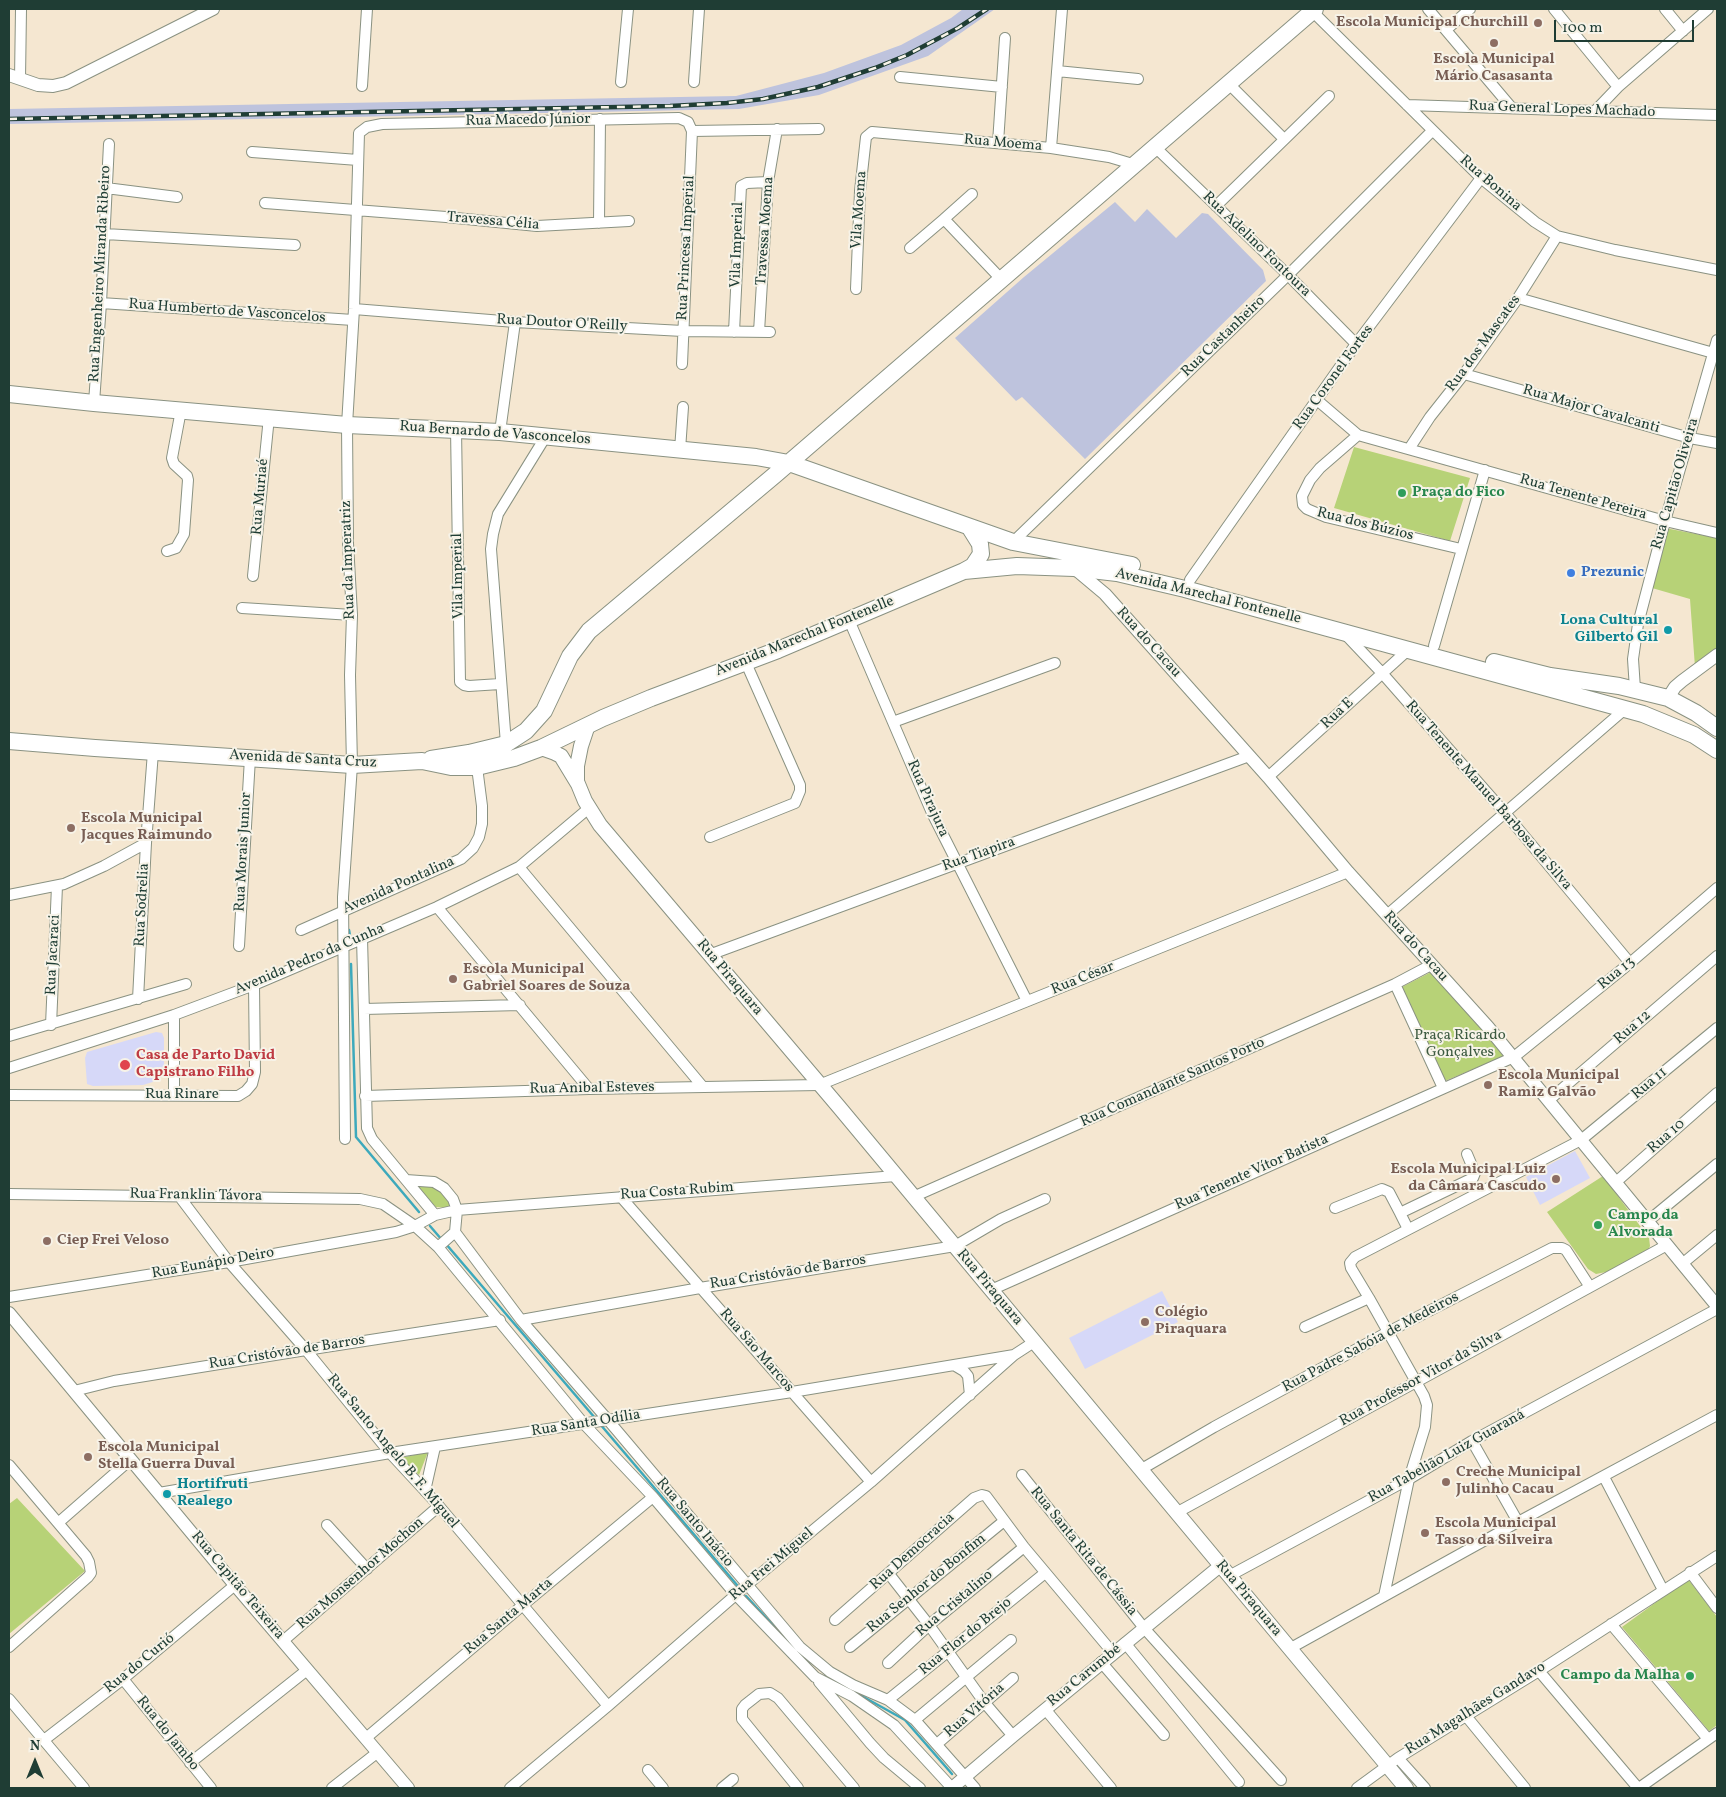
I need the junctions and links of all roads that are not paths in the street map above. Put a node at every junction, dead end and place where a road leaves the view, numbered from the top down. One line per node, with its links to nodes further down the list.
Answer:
1 (21, 9): 18 (street)
2 (213, 9): 18 (street)
3 (367, 9): 23 (street)
4 (628, 9): 20 (street)
5 (699, 9): 21 (street)
6 (1062, 9): 16 (street)
7 (1428, 9): 13 (street)
8 (1470, 9): 13 (street)
9 (1554, 9): 25 (street)
10 (1665, 9): 14 (street)
11 (1708, 9): 14 (street)
12 (1313, 10): 22 (main road); 27 (street, Rua Bonina)
13 (1447, 29): 28 (street)
14 (1683, 31): 25 (street)
15 (1006, 38): 24 (street)
16 (1057, 71): 19 (street); 42 (street)
17 (900, 76): 24 (street)
18 (15, 77)
19 (1138, 79)
20 (621, 82)
21 (694, 82)
22 (1229, 84): 38 (street); 41 (main road)
23 (362, 86)
24 (1002, 87): 39 (street)
25 (1618, 87): 29 (street)
26 (1329, 96): 38 (street)
27 (1408, 105): 28 (street, Rua General Lopes Machado); 35 (street, Rua Bonina)
28 (1511, 108): 29 (street, Rua General Lopes Machado)
29 (1596, 110): 30 (street, Rua General Lopes Machado)
30 (1717, 115)
31 (600, 119): 34 (street, Rua Macedo Júnior); 36 (street, Rua Macedo Júnior); 56 (street)
32 (819, 129): 33 (street)
33 (777, 130): 34 (street); 47 (street, Travessa Moema)
34 (692, 131): 70 (street, Rua Princesa Imperial)
35 (1432, 131): 46 (street, Rua Bonina); 62 (street, Rua Castanheiro)
36 (359, 133): 44 (street, Rua da Imperatriz)
37 (869, 133): 39 (street, Rua Moema); 64 (street, Vila Moema)
38 (1284, 139): 52 (street)
39 (998, 143): 42 (street, Rua Moema)
40 (109, 144): 48 (street, Rua Engenheiro Miranda Ribeiro)
41 (1156, 147): 45 (main road); 52 (street, Rua Adelino Fontoura)
42 (1050, 148): 45 (street, Rua Moema)
43 (252, 152): 44 (street)
44 (358, 160): 53 (street, Rua da Imperatriz)
45 (1136, 165): 63 (main road)
46 (1481, 178): 58 (street, Rua Bonina); 75 (street, Rua Coronel Fortes)
47 (768, 182): 71 (street, Vila Imperial); 72 (street, Travessa Moema)
48 (106, 188): 50 (street); 57 (street, Rua Engenheiro Miranda Ribeiro)
49 (972, 194): 54 (street)
50 (177, 197)
51 (265, 203): 53 (street)
52 (1216, 206): 62 (street, Rua Adelino Fontoura)
53 (357, 210): 56 (street, Travessa Célia); 67 (street, Rua da Imperatriz)
54 (944, 219): 60 (street); 63 (street)
55 (629, 221): 56 (street, Travessa Célia)
56 (599, 223)
57 (105, 234): 59 (street); 66 (street, Rua Engenheiro Miranda Ribeiro)
58 (1557, 236): 61 (street, Rua Bonina); 65 (street, Rua dos Mascates)
59 (295, 244)
60 (910, 248)
61 (1717, 270)
62 (1288, 275): 75 (street, Rua Adelino Fontoura); 101 (street, Rua Castanheiro)
63 (1002, 280): 95 (main road)
64 (856, 288)
65 (1518, 298): 76 (street); 78 (street, Rua dos Mascates)
66 (101, 303): 68 (street, Rua Humberto de Vasconcelos); 81 (street, Rua Engenheiro Miranda Ribeiro)
67 (354, 308): 68 (street, Rua da Imperatriz); 69 (street, Rua Doutor O'Reilly)
68 (352, 320): 85 (street, Rua da Imperatriz)
69 (514, 322): 70 (street, Rua Doutor O'Reilly); 87 (street)
70 (683, 331): 71 (street, Rua Doutor O'Reilly); 77 (street, Rua Princesa Imperial)
71 (734, 332): 72 (street, Rua Doutor O'Reilly)
72 (759, 332): 73 (street, Rua Doutor O'Reilly)
73 (770, 332)
74 (1717, 340): 76 (street, Rua Capitão Oliveira)
75 (1356, 344): 80 (street, Rua Coronel Fortes)
76 (1716, 353): 90 (street, Rua Capitão Oliveira)
77 (682, 364)
78 (1464, 374): 90 (street, Rua Major Cavalcanti); 93 (street, Rua dos Mascates)
79 (9, 394): 81 (main road, Rua Bernardo de Vasconcelos)
80 (1317, 400): 88 (street, Rua Tenente Pereira); 109 (street, Rua Coronel Fortes)
81 (94, 403): 83 (main road, Rua Bernardo de Vasconcelos)
82 (683, 407): 92 (street)
83 (182, 410): 84 (main road, Rua Bernardo de Vasconcelos); 103 (street)
84 (269, 417): 85 (main road, Rua Bernardo de Vasconcelos); 108 (street, Rua Muriaé)
85 (347, 424): 86 (main road, Rua Bernardo de Vasconcelos); 112 (street, Rua da Imperatriz)
86 (456, 429): 87 (main road, Rua Bernardo de Vasconcelos); 121 (street, Vila Imperial)
87 (500, 432): 89 (main road, Rua Bernardo de Vasconcelos)
88 (1358, 435): 93 (street, Rua Tenente Pereira); 102 (street, Rua dos Búzios)
89 (546, 436): 92 (main road, Rua Bernardo de Vasconcelos); 121 (street)
90 (1690, 438): 91 (street, Rua Major Cavalcanti); 98 (street, Rua Capitão Oliveira)
91 (1717, 443)
92 (680, 450): 94 (main road, Rua Bernardo de Vasconcelos)
93 (1409, 450): 96 (street, Rua Tenente Pereira)
94 (756, 457): 95 (main road, Rua Bernardo de Vasconcelos); 97 (main road)
95 (789, 463): 97 (main road); 99 (main road, Rua Bernardo de Vasconcelos)
96 (1485, 470): 98 (street, Rua Tenente Pereira); 102 (street)
97 (764, 484): 130 (main road)
98 (1665, 521): 100 (street, Rua Tenente Pereira); 122 (street, Rua Capitão Oliveira)
99 (970, 528): 101 (main road, Avenida Marechal Fontenelle); 106 (main road)
100 (1717, 533)
101 (1013, 542): 104 (main road); 109 (main road, Avenida Marechal Fontenelle)
102 (1461, 549): 115 (street)
103 (167, 551)
104 (1008, 567): 105 (main road, Avenida Marechal Fontenelle); 106 (main road, Avenida Marechal Fontenelle)
105 (1074, 568): 107 (main road, Avenida Marechal Fontenelle); 110 (street, Rua do Cacau)
106 (964, 571): 113 (main road, Avenida Marechal Fontenelle)
107 (1117, 573): 110 (street, Rua do Cacau); 114 (main road, Avenida Marechal Fontenelle)
108 (253, 576)
109 (1190, 580): 115 (main road, Avenida Marechal Fontenelle)
110 (1105, 594): 134 (street, Rua do Cacau)
111 (242, 608): 112 (street)
112 (352, 615): 137 (street, Rua da Imperatriz)
113 (850, 620): 118 (main road, Avenida Marechal Fontenelle); 125 (street, Rua Pirajura)
114 (1342, 632): 116 (main road, Avenida Marechal Fontenelle); 120 (street, Rua Tenente Manuel Barbosa da Silva)
115 (1434, 646): 122 (main road, Avenida Marechal Fontenelle)
116 (1408, 650): 120 (street, Rua E); 124 (main road, Avenida Marechal Fontenelle)
117 (1717, 655): 123 (street)
118 (746, 663): 126 (main road, Avenida Marechal Fontenelle); 143 (street)
119 (1055, 664): 125 (street)
120 (1382, 673): 139 (street, Rua E); 142 (street, Rua Tenente Manuel Barbosa da Silva)
121 (500, 684): 130 (street)
122 (1635, 689): 123 (main road, Avenida Marechal Fontenelle)
123 (1668, 698): 127 (main road, Avenida Marechal Fontenelle); 128 (main road)
124 (1625, 709): 128 (main road, Avenida Marechal Fontenelle); 142 (street)
125 (892, 722): 145 (street, Rua Pirajura)
126 (588, 725): 131 (main road, Avenida de Santa Cruz); 140 (main road, Rua Piraquara)
127 (1717, 728)
128 (1694, 735): 132 (main road, Avenida Marechal Fontenelle)
129 (9, 741): 133 (main road, Avenida de Santa Cruz)
130 (511, 741): 136 (main road)
131 (538, 750): 138 (main road, Avenida de Santa Cruz); 140 (main road, Rua Piraquara)
132 (1717, 750)
133 (154, 752): 135 (main road, Avenida de Santa Cruz); 144 (street, Rua Sodrelia)
134 (1249, 756): 139 (street, Rua do Cacau); 145 (street, Rua Tiapira)
135 (250, 758): 137 (main road, Avenida de Santa Cruz); 157 (street, Rua Morais Junior)
136 (422, 761): 137 (main road, Avenida de Santa Cruz); 138 (main road, Avenida de Santa Cruz)
137 (352, 765): 152 (street, Rua da Imperatriz)
138 (477, 767): 152 (street, Avenida Pontalina)
139 (1268, 778): 147 (street, Rua do Cacau)
140 (578, 784): 141 (main road, Rua Piraquara)
141 (589, 808): 146 (street, Avenida Pedro da Cunha); 158 (main road, Rua Piraquara)
142 (1506, 813): 153 (street); 160 (street, Rua Tenente Manuel Barbosa da Silva)
143 (710, 837)
144 (146, 844): 148 (street); 165 (street, Rua Sodrelia)
145 (956, 863): 158 (street, Rua Tiapira); 166 (street, Rua Pirajura)
146 (519, 867): 151 (street, Avenida Pedro da Cunha); 176 (street)
147 (1348, 872): 153 (street, Rua do Cacau); 166 (street, Rua César)
148 (57, 886): 150 (street); 170 (street, Rua Jacaraci)
149 (1717, 888): 160 (street, Rua 13)
150 (9, 895)
151 (437, 907): 155 (street, Avenida Pedro da Cunha); 167 (street)
152 (344, 915): 154 (street, Avenida Pontalina); 156 (street, Rua da Imperatriz)
153 (1387, 915): 161 (street, Rua do Cacau)
154 (301, 930)
155 (362, 938): 156 (street, Avenida Pedro da Cunha); 168 (street)
156 (344, 943): 164 (street, Avenida Pedro da Cunha); 184 (street, Rua da Imperatriz)
157 (239, 946)
158 (709, 955): 175 (main road, Rua Piraquara)
159 (1717, 956): 183 (street, Rua 12)
160 (1630, 963): 173 (street, Rua 13)
161 (1431, 965): 163 (street, Rua Comandante Santos Porto); 173 (street, Rua do Cacau)
162 (186, 984): 165 (street)
163 (1395, 984): 177 (street); 194 (street, Rua Comandante Santos Porto)
164 (254, 985): 169 (street, Avenida Pedro da Cunha); 181 (street, Rua Rinare)
165 (138, 999): 170 (street)
166 (1027, 1001): 175 (street, Rua César)
167 (520, 1004): 168 (street); 178 (street)
168 (364, 1009): 182 (street)
169 (174, 1015): 174 (street, Avenida Pedro da Cunha); 181 (street)
170 (51, 1025): 172 (street)
171 (1717, 1028): 185 (street, Rua 11)
172 (9, 1036)
173 (1514, 1057): 177 (street, Rua Tenente Vítor Batista); 183 (street, Rua do Cacau)
174 (9, 1068)
175 (819, 1085): 176 (street, Rua Anibal Esteves); 188 (main road, Rua Piraquara)
176 (703, 1087): 178 (street, Rua Anibal Esteves)
177 (1443, 1088): 211 (street, Rua Tenente Vítor Batista)
178 (589, 1089): 182 (street, Rua Anibal Esteves)
179 (1717, 1094): 190 (street, Rua 10)
180 (9, 1095): 181 (street, Rua Rinare)
181 (174, 1095)
182 (365, 1096): 189 (street)
183 (1549, 1100): 185 (street, Rua do Cacau)
184 (344, 1139)
185 (1581, 1140): 190 (street, Rua do Cacau); 201 (street, Rua 11)
186 (1467, 1154): 198 (street)
187 (1717, 1164): 200 (street)
188 (896, 1176): 193 (street, Rua Costa Rubim); 194 (main road, Rua Piraquara)
189 (406, 1180): 197 (street); 199 (street)
190 (1616, 1182): 200 (street, Rua do Cacau)
191 (9, 1194): 192 (street, Rua Franklin Távora)
192 (179, 1196): 199 (street, Rua Franklin Távora); 207 (street, Rua Santo Angelo B. F. Miguel)
193 (621, 1196): 197 (street, Rua Costa Rubim); 210 (street, Rua Sāo Marcos)
194 (914, 1196): 206 (main road, Rua Piraquara)
195 (1045, 1199): 206 (street, Rua Cristóvão de Barros)
196 (1335, 1208): 198 (street)
197 (457, 1210): 199 (street, Rua Costa Rubim); 202 (street)
198 (1400, 1213): 201 (street)
199 (425, 1220): 205 (street, Rua Santo Inácio); 207 (street, Rua Eunápio Deiro)
200 (1648, 1221): 204 (street, Rua do Cacau)
201 (1408, 1229): 213 (street, Rua 11)
202 (453, 1234): 205 (street); 217 (street, Rua Santo Inácio)
203 (1717, 1235): 208 (street)
204 (1667, 1244): 208 (street, Rua do Cacau); 209 (street, Rua Professor Vitor da Silva)
205 (440, 1245): 216 (street, Rua Santo Inácio)
206 (955, 1246): 210 (street, Rua Cristóvão de Barros); 211 (main road, Rua Piraquara)
207 (229, 1262): 212 (street, Rua Eunápio Deiro); 221 (street, Rua Santo Angelo B. F. Miguel)
208 (1682, 1264): 214 (street, Rua do Cacau)
209 (1590, 1287): 219 (street, Rua Padre Sabóia de Medeiros); 224 (street, Rua Professor Vitor da Silva)
210 (700, 1288): 217 (street, Rua Cristóvão de Barros); 226 (street, Rua Sāo Marcos)
211 (991, 1290): 220 (main road, Rua Piraquara)
212 (9, 1298)
213 (1369, 1298): 218 (street); 219 (street)
214 (1717, 1306): 230 (street, Rua Tabelião Luiz Guaraná)
215 (9, 1313): 225 (street, Rua Capitão Teixeira)
216 (500, 1320): 221 (street, Rua Cristóvão de Barros); 229 (street, Rua Santo Inácio)
217 (521, 1320): 229 (street, Rua Santo Inácio)
218 (1305, 1327)
219 (1388, 1332): 224 (street); 235 (street, Rua Padre Sabóia de Medeiros)
220 (1034, 1342): 222 (street, Rua Frei Miguel); 235 (main road, Rua Piraquara)
221 (306, 1350): 225 (street, Rua Cristóvão de Barros); 232 (street, Rua Santo Angelo B. F. Miguel)
222 (1014, 1355): 223 (street, Rua Santa Odília); 227 (street, Rua Frei Miguel)
223 (954, 1365): 226 (street, Rua Santa Odília); 227 (street)
224 (1415, 1381): 238 (street); 244 (street, Rua Professor Vitor da Silva)
225 (74, 1391): 233 (street, Rua Capitão Teixeira)
226 (792, 1392): 229 (street, Rua Santa Odília); 239 (street, Rua Sāo Marcos)
227 (970, 1395): 239 (street, Rua Frei Miguel)
228 (1717, 1415): 237 (street)
229 (596, 1422): 231 (street, Rua Santa Odília); 242 (street, Rua Santo Inácio); 257 (street, Rua Santo Inácio)
230 (1472, 1441): 238 (street, Rua Tabelião Luiz Guaraná); 246 (street)
231 (435, 1447): 232 (street, Rua Santa Odília); 240 (street)
232 (390, 1453): 240 (street, Rua Santo Angelo B. F. Miguel); 241 (street, Rua Santa Odília)
233 (130, 1460): 241 (street, Rua Capitão Teixeira); 247 (street)
234 (9, 1465): 247 (street)
235 (1140, 1470): 244 (main road, Rua Piraquara)
236 (1022, 1475): 266 (street, Rua Santa Rita de Cássia)
237 (1604, 1477): 246 (street); 258 (street)
238 (1409, 1479): 252 (street, Rua Tabelião Luiz Guaraná); 259 (street)
239 (871, 1482): 257 (street, Rua Frei Miguel)
240 (425, 1491): 243 (street, Rua Santo Angelo B. F. Miguel)
241 (159, 1492): 256 (street, Rua Capitão Teixeira)
242 (653, 1497): 257 (street, Rua Santo Inácio); 261 (street, Rua Santa Marta)
243 (439, 1506): 251 (street, Rua Monsenhor Mochon); 261 (street, Rua Santo Angelo B. F. Miguel)
244 (1176, 1513): 252 (main road, Rua Piraquara)
245 (1004, 1521): 249 (street); 255 (street, Rua Democracia); 260 (street, Rua Senhor do Bonfim)
246 (1518, 1522): 259 (street)
247 (58, 1523): 270 (street)
248 (327, 1525): 251 (street)
249 (1024, 1547): 254 (street); 265 (street, Rua Cristalino)
250 (1717, 1556): 253 (street, Rua Magalhães Gandavo)
251 (367, 1568): 268 (street, Rua Monsenhor Mochon)
252 (1224, 1571): 266 (street, Rua Carumbé); 272 (main road, Rua Piraquara)
253 (1690, 1572): 258 (street, Rua Magalhães Gandavo); 262 (street)
254 (1045, 1573): 273 (street, Rua Flor do Brejo); 274 (street)
255 (889, 1574): 260 (street); 263 (street, Rua Democracia)
256 (235, 1585): 268 (street, Rua Capitão Teixeira); 281 (street, Rua do Curió)
257 (741, 1590): 279 (street, Rua Santo Inácio); 284 (street, Rua Santo Inácio); 286 (street, Rua Frei Miguel)
258 (1663, 1590): 264 (street, Rua Magalhães Gandavo)
259 (1384, 1596): 272 (street)
260 (909, 1600): 265 (street); 271 (street, Rua Senhor do Bonfim)
261 (523, 1605): 286 (street, Rua Santo Angelo B. F. Miguel); 293 (street, Rua Santa Marta)
262 (1717, 1608)
263 (835, 1620)
264 (1611, 1624): 278 (street, Rua Magalhães Gandavo); 294 (street)
265 (929, 1625): 273 (street); 276 (street, Rua Cristalino)
266 (1144, 1628): 269 (street, Rua Carumbé); 303 (street, Rua Santa Rita de Cássia)
267 (1011, 1640): 280 (street)
268 (283, 1641): 277 (street, Rua Capitão Teixeira)
269 (1125, 1643): 274 (street, Rua Carumbé); 304 (street)
270 (9, 1647)
271 (850, 1647)
272 (1289, 1649): 300 (main road, Rua Piraquara)
273 (948, 1651): 280 (street); 284 (street, Rua Flor do Brejo)
274 (1112, 1653): 275 (street, Rua Carumbé)
275 (1101, 1662): 287 (street, Rua Carumbé); 291 (street)
276 (888, 1663)
277 (307, 1670): 293 (street, Rua Capitão Teixeira); 299 (street)
278 (1539, 1671): 288 (street, Rua Magalhães Gandavo); 322 (street)
279 (815, 1677): 305 (street, Rua Santo Inácio); 315 (street)
280 (966, 1677): 285 (street); 289 (street)
281 (123, 1678): 295 (street, Rua do Curió); 299 (street, Rua do Jambo)
282 (1013, 1678): 285 (street, Rua Vitória)
283 (9, 1699): 295 (street)
284 (888, 1700): 289 (street, Rua Santo Inácio)
285 (984, 1702): 292 (street); 296 (street, Rua Vitória)
286 (608, 1706): 310 (street, Rua Frei Miguel)
287 (1045, 1708): 292 (street, Rua Carumbé); 317 (street)
288 (1466, 1716): 298 (street, Rua Magalhães Gandavo); 321 (street)
289 (915, 1720): 296 (street, Rua Santo Inácio)
290 (1717, 1733): 294 (street)
291 (1164, 1735)
292 (1012, 1736): 305 (street, Rua Carumbé)
293 (366, 1738): 297 (street, Rua Capitão Teixeira)
294 (1708, 1739): 322 (street)
295 (44, 1740): 306 (street)
296 (937, 1744): 305 (street, Rua Santo Inácio)
297 (378, 1752): 308 (street); 309 (street, Rua Capitão Teixeira)
298 (1398, 1758): 300 (street, Rua Magalhães Gandavo); 320 (street)
299 (190, 1763): 307 (street, Rua do Jambo)
300 (1387, 1766): 318 (street, Rua Magalhães Gandavo); 319 (main road, Rua Piraquara)
301 (648, 1770): 311 (street)
302 (733, 1779): 312 (street)
303 (1281, 1780)
304 (1239, 1782)
305 (957, 1784): 316 (street)
306 (84, 1788)
307 (211, 1788)
308 (332, 1788)
309 (408, 1788)
310 (510, 1788)
311 (662, 1788)
312 (722, 1788)
313 (798, 1788): 314 (street)
314 (854, 1788)
315 (920, 1788)
316 (975, 1788)
317 (1111, 1788)
318 (1357, 1788)
319 (1406, 1788)
320 (1425, 1788)
321 (1525, 1788)
322 (1639, 1788)

